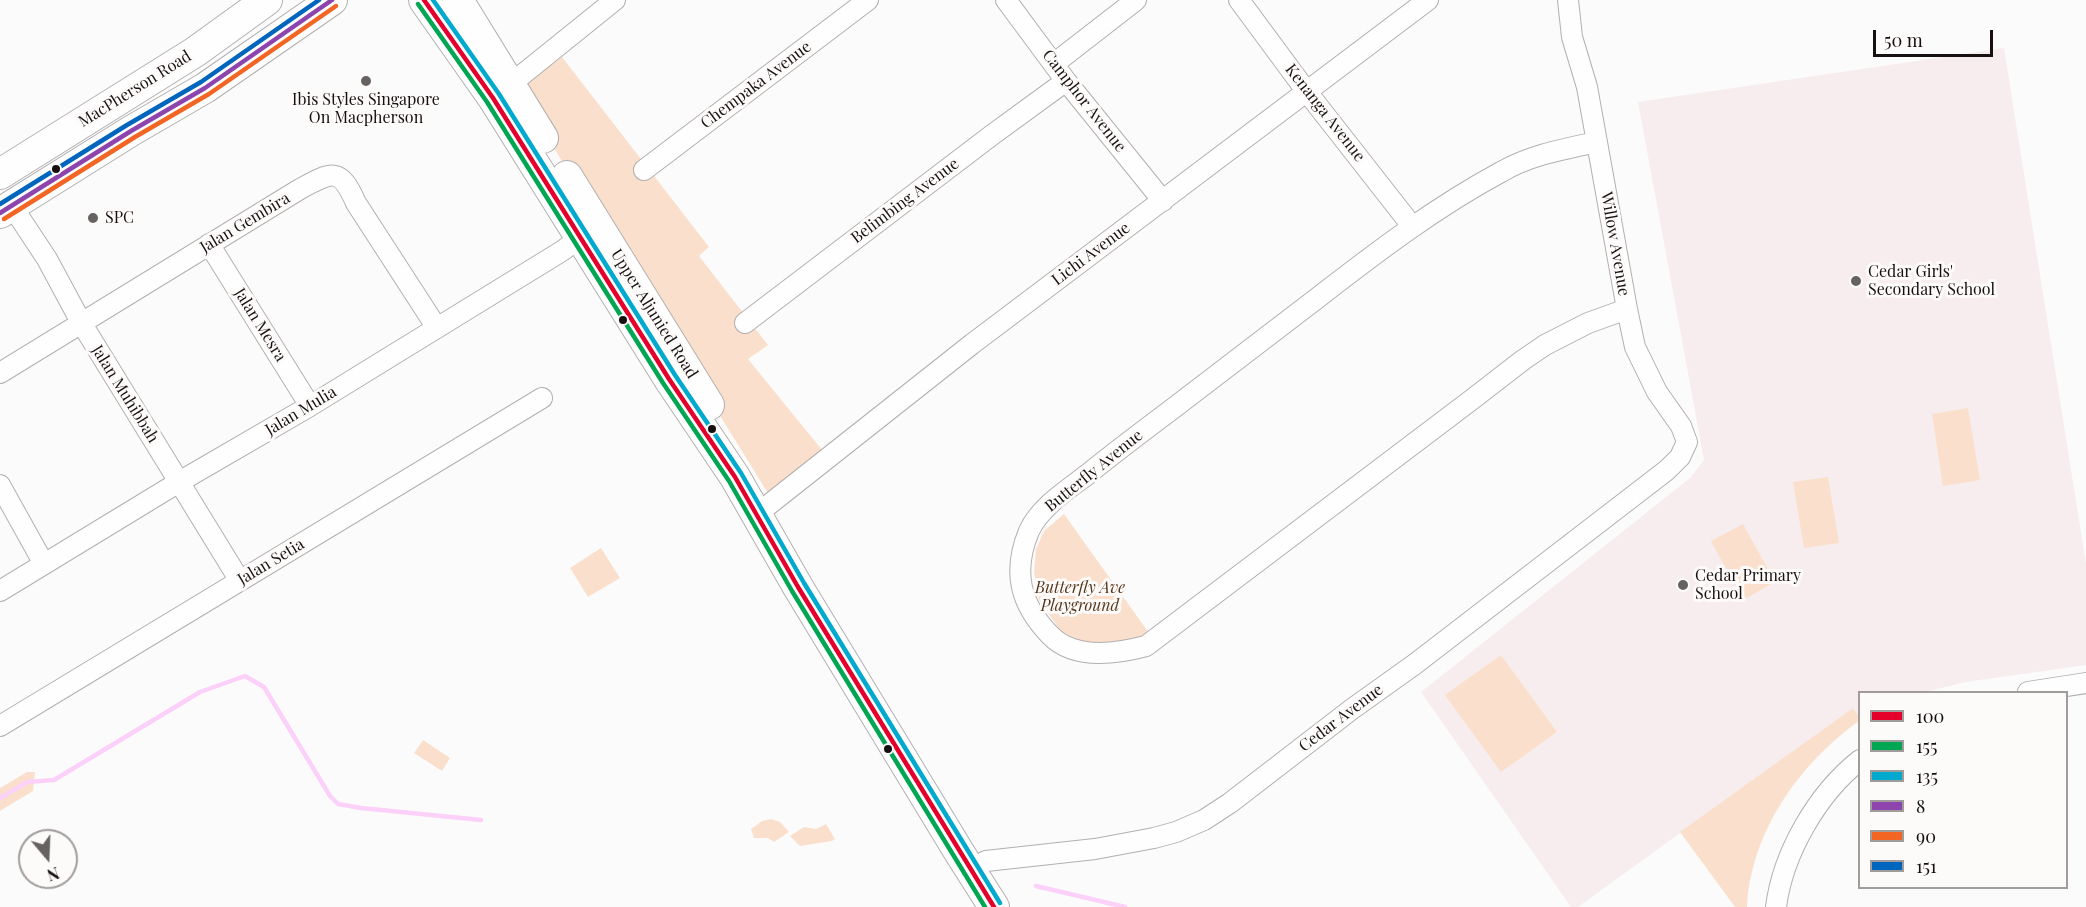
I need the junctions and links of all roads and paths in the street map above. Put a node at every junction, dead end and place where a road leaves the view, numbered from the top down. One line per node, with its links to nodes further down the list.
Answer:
1 (266, 0): 20 (main road, MacPherson Road)
2 (332, 0): 22 (main road, MacPherson Road)
3 (424, 0): 16 (main road, Upper Aljunied Road)
4 (615, 0): 16 (street)
5 (868, 0): 19 (street, Chempaka Avenue)
6 (1006, 0): 14 (street, Camphor Avenue)
7 (1136, 0): 14 (street)
8 (1239, 0): 17 (street, Kenanga Avenue)
9 (1428, 0): 17 (street, Lichi Avenue)
10 (1568, 0): 13 (street, Willow Avenue)
11 (1583, 0): 13 (street)
12 (462, 3): 16 (main road, Upper Aljunied Road)
13 (1572, 37): 18 (street, Willow Avenue)
14 (1055, 63): 15 (street, Camphor Avenue)
15 (1066, 81): 21 (street, Camphor Avenue); 27 (street, Belimbing Avenue)
16 (501, 92): 24 (main road, Upper Aljunied Road)
17 (1307, 92): 21 (street, Lichi Avenue); 23 (street, Kenanga Avenue)
18 (1597, 142): 23 (street, Butterfly Avenue); 26 (street, Willow Avenue)
19 (644, 170)
20 (0, 174)
21 (1162, 201): 36 (street, Lichi Avenue)
22 (6, 209): 28 (street, Jalan Muhibbah)
23 (1412, 226): 26 (street, Butterfly Avenue)
24 (590, 231): 29 (street, Jalan Mulia); 36 (main road, Upper Aljunied Road)
25 (209, 244): 28 (street, Jalan Gembira); 29 (street, Jalan Gembira); 32 (street, Jalan Mesra)
26 (1627, 309): 33 (street, Willow Avenue)
27 (745, 323)
28 (82, 324): 30 (street, Jalan Gembira); 34 (street, Jalan Muhibbah)
29 (437, 328): 32 (street, Jalan Mulia)
30 (0, 373)
31 (542, 398): 38 (street, Jalan Setia)
32 (310, 406): 34 (street, Jalan Mulia)
33 (1667, 470): 44 (street, Cedar Avenue)
34 (179, 482): 37 (street, Jalan Mulia); 38 (street, Jalan Muhibbah)
35 (0, 485): 37 (street)
36 (762, 510): 44 (main road, Upper Aljunied Road)
37 (44, 564): 39 (street, Jalan Mulia)
38 (240, 581): 42 (street, Jalan Setia)
39 (0, 591)
40 (2086, 683): 41 (street)
41 (2040, 691)
42 (0, 726)
43 (1858, 762): 47 (street)
44 (978, 865): 45 (main road, Upper Aljunied Road); 46 (main road, Upper Aljunied Road)
45 (994, 907)
46 (1014, 907)
47 (1776, 907)

